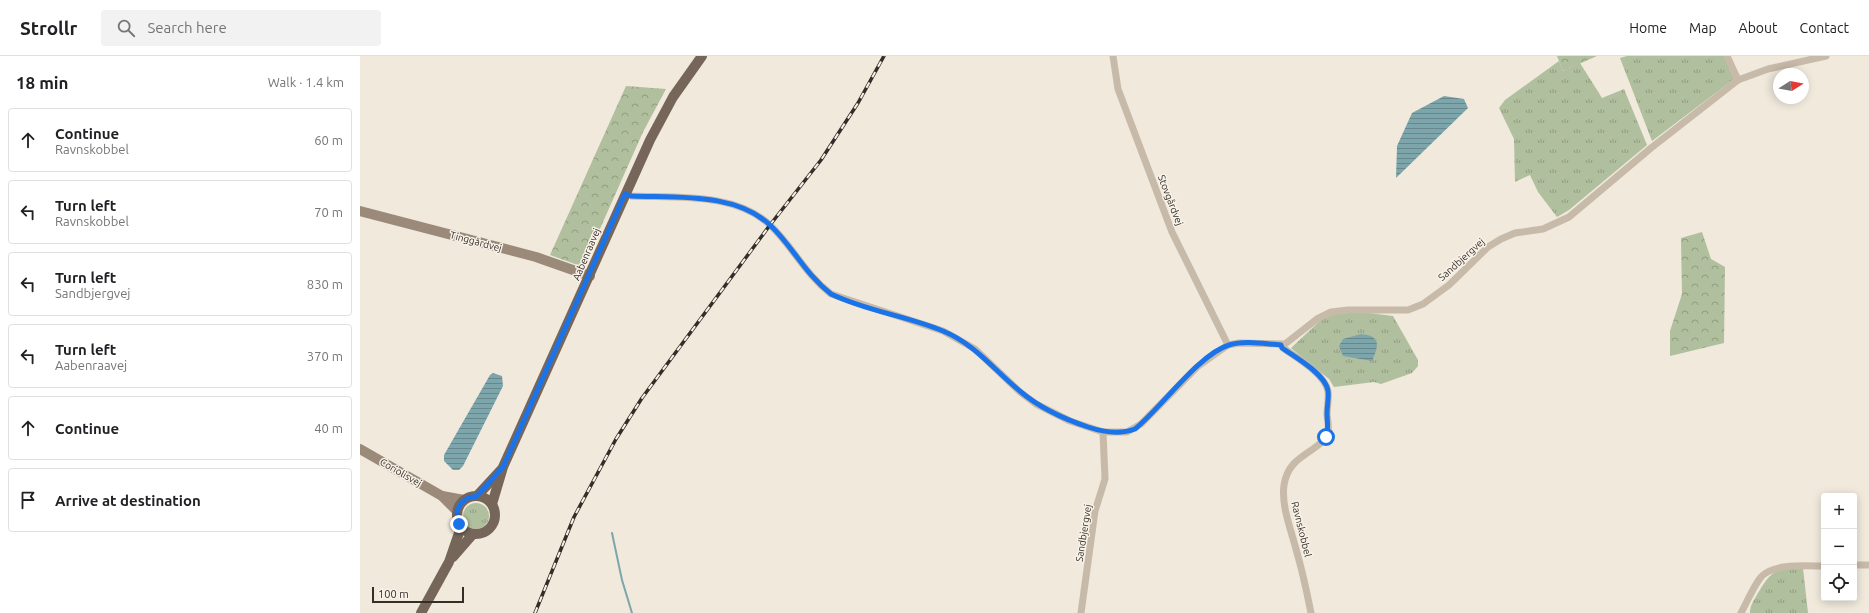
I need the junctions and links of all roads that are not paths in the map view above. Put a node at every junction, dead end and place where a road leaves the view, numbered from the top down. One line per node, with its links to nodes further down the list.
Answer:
1 (702, 56): 6 (main road, Aabenraavej)
2 (1113, 56): 9 (street, Stovgårdvej)
3 (1727, 56): 5 (street)
4 (1826, 56): 5 (street, Sandbjergvej)
5 (1738, 80): 10 (street, Sandbjergvej)
6 (625, 194): 8 (main road, Aabenraavej); 11 (street)
7 (360, 211): 8 (street, Tinggårdvej)
8 (590, 276): 13 (main road, Aabenraavej)
9 (1228, 345): 10 (street); 11 (street)
10 (1281, 345): 27 (street, Ravnskobbel)
11 (1103, 432): 26 (street, Sandbjergvej)
12 (360, 448): 14 (street, Coriolisvej)
13 (503, 467): 15 (main road, Aabenraavej); 17 (main road, Aabenraavej)
14 (442, 496): 16 (street, Coriolisvej); 18 (street, Coriolisvej)
15 (477, 496): 16 (main road); 17 (main road)
16 (464, 500): 18 (main road)
17 (492, 504): 20 (main road)
18 (457, 511): 19 (main road)
19 (461, 527): 20 (main road); 21 (main road)
20 (473, 534): 21 (main road)
21 (449, 562): 25 (main road)
22 (1857, 565): 23 (street)
23 (1869, 565)
24 (1821, 566): 28 (street)
25 (420, 613)
26 (1081, 613)
27 (1311, 613)
28 (1741, 613)

